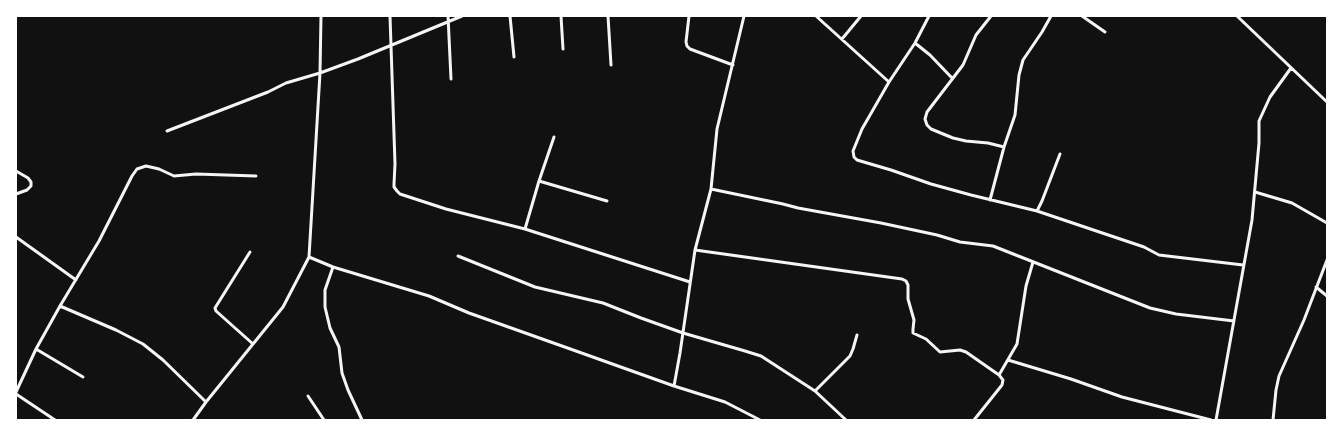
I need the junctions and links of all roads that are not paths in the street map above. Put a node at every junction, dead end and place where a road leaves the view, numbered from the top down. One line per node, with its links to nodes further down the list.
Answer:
1 (321, 16): 27 (street)
2 (390, 16): 21 (street)
3 (448, 16): 17 (street)
4 (462, 16): 17 (street)
5 (510, 16): 23 (street)
6 (560, 16): 22 (street)
7 (608, 16): 24 (street)
8 (689, 16): 25 (street)
9 (744, 16): 25 (street)
10 (816, 16): 19 (street)
11 (861, 16): 19 (street)
12 (929, 16): 20 (street)
13 (991, 16): 28 (street)
14 (1051, 16): 34 (street)
15 (1082, 16): 18 (street)
16 (1237, 16): 26 (street)
17 (449, 21): 21 (street); 29 (street)
18 (1105, 32)
19 (842, 39): 30 (street)
20 (915, 43): 28 (street); 30 (street)
21 (391, 45): 27 (street); 46 (street)
22 (563, 49)
23 (514, 57)
24 (611, 65)
25 (732, 65): 39 (street)
26 (1291, 68): 31 (street); 40 (street)
27 (320, 73): 32 (street); 51 (street)
28 (952, 78): 34 (street)
29 (451, 79)
30 (889, 82): 42 (street)
31 (1327, 102)
32 (167, 131)
33 (554, 137): 38 (street)
34 (1004, 147): 42 (street)
35 (1060, 154): 44 (street)
36 (16, 171): 41 (street)
37 (256, 176): 56 (street)
38 (539, 181): 43 (street); 46 (street)
39 (711, 189): 48 (street); 53 (street)
40 (1255, 192): 45 (street); 54 (street)
41 (16, 194)
42 (990, 200): 44 (street)
43 (607, 201)
44 (1037, 210): 54 (street)
45 (1327, 223)
46 (525, 229): 57 (street)
47 (16, 237): 56 (street)
48 (695, 250): 57 (street); 67 (street)
49 (250, 252): 64 (street)
50 (458, 256): 62 (street)
51 (309, 257): 55 (street); 64 (street)
52 (1327, 260): 58 (street)
53 (1033, 262): 61 (street); 66 (street)
54 (1243, 265): 61 (street)
55 (333, 267): 69 (street); 77 (street)
56 (76, 280): 60 (street)
57 (690, 282): 62 (street)
58 (1316, 287): 59 (street); 83 (street)
59 (1327, 296)
60 (60, 306): 65 (street); 73 (street)
61 (1234, 321): 82 (street)
62 (683, 333): 69 (street); 70 (street)
63 (857, 335): 70 (street)
64 (253, 344): 73 (street)
65 (36, 349): 68 (street); 71 (street)
66 (1008, 360): 67 (street); 81 (street)
67 (999, 375): 80 (street)
68 (83, 377)
69 (674, 386): 78 (street)
70 (815, 391): 79 (street)
71 (16, 393): 74 (street)
72 (308, 396): 76 (street)
73 (206, 402): 75 (street)
74 (55, 420)
75 (193, 420)
76 (324, 420)
77 (362, 420)
78 (760, 420)
79 (846, 420)
80 (974, 420)
81 (1212, 420)
82 (1216, 420)
83 (1273, 420)

